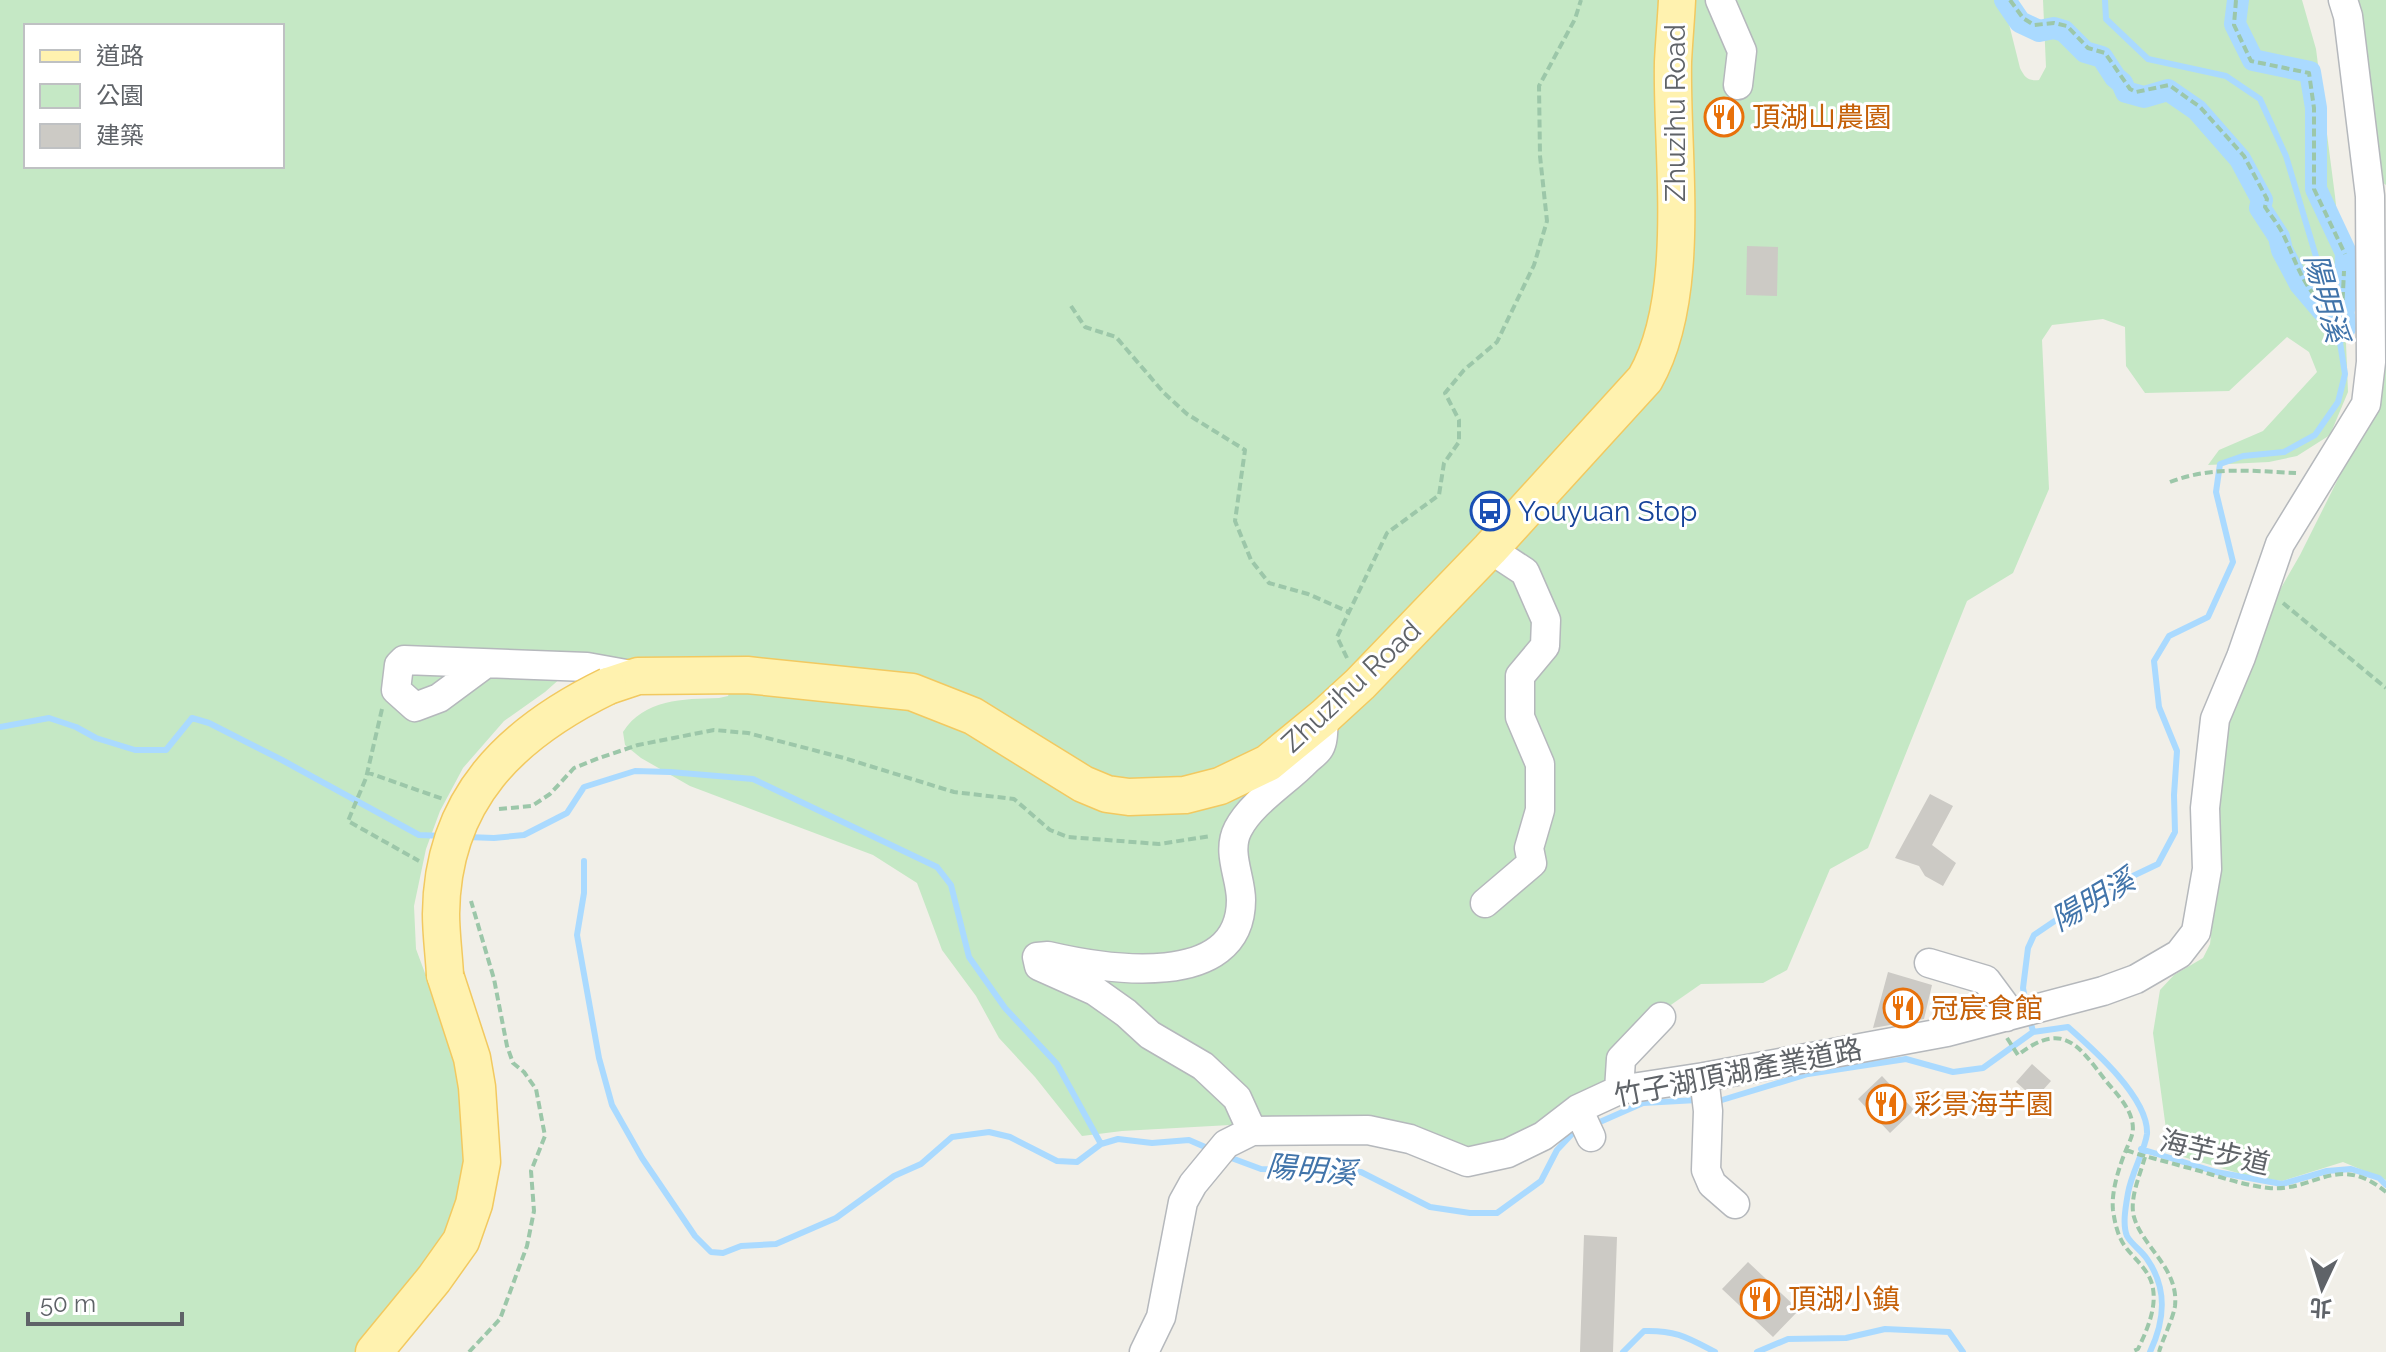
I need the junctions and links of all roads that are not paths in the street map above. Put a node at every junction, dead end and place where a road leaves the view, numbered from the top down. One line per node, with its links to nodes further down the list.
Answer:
1 (1677, 0): 6 (main road, Zhuzihu Road)
2 (1720, 0): 4 (street)
3 (2343, 0): 5 (street)
4 (1738, 85)
5 (2378, 202): 13 (street, 竹子湖頂湖產業道路)
6 (1490, 549): 9 (main road, Zhuzihu Road); 10 (street)
7 (623, 681): 8 (street); 9 (main road, Zhuzihu Road); 20 (main road, bridge)
8 (396, 690)
9 (1324, 717): 17 (street)
10 (1485, 903)
11 (1929, 963): 13 (street)
12 (1661, 1017): 14 (street)
13 (2018, 1019): 15 (street, 竹子湖頂湖產業道路)
14 (1619, 1090): 15 (street, 竹子湖頂湖產業道路); 16 (street, 竹子湖頂湖產業道路)
15 (1706, 1093): 19 (street)
16 (1578, 1109): 17 (street, 竹子湖頂湖產業道路); 18 (street)
17 (1252, 1131): 21 (street, 竹子湖頂湖產業道路)
18 (1591, 1137)
19 (1735, 1204)
20 (374, 1352)
21 (1144, 1352)

